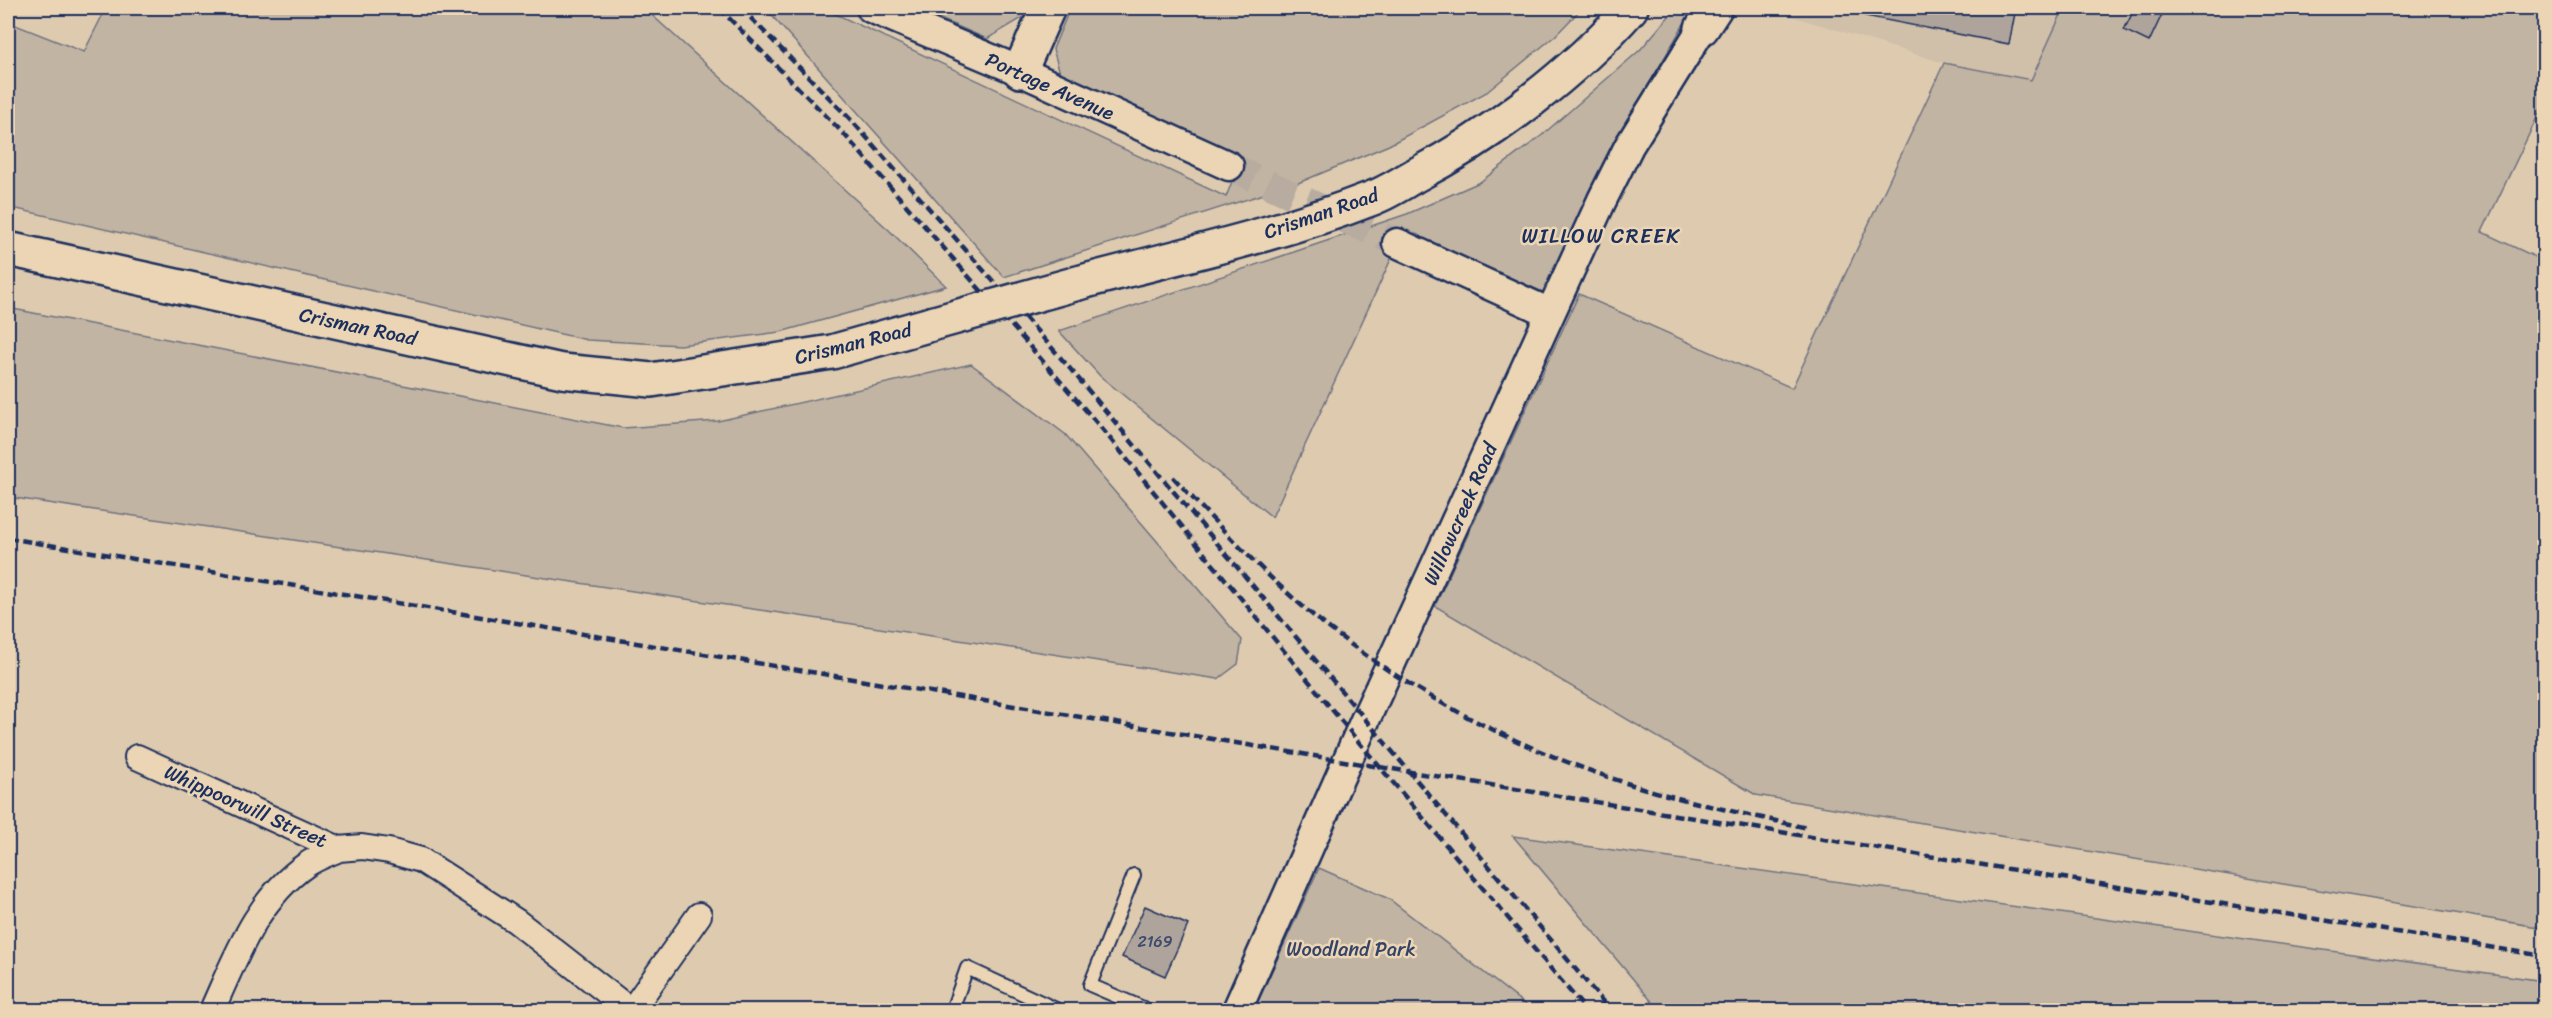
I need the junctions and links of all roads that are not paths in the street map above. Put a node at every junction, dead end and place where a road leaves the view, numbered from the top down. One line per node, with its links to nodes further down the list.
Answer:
1 (871, 8): 5 (street, Portage Avenue)
2 (1048, 8): 5 (main road)
3 (1631, 8): 8 (main road, Crisman Road, bridge)
4 (1709, 18): 9 (street, Willowcreek Road)
5 (1020, 71): 6 (street, Portage Avenue)
6 (1229, 166)
7 (1397, 243): 9 (street)
8 (8, 249)
9 (1550, 313): 19 (street, Willowcreek Road)
10 (137, 757): 11 (street, Whippoorwill Street)
11 (339, 849): 14 (street); 15 (street, Whippoorwill Street)
12 (1134, 875): 18 (lane)
13 (699, 915): 15 (street)
14 (212, 1011)
15 (631, 1011)
16 (952, 1011): 17 (lane)
17 (1058, 1011)
18 (1148, 1011)
19 (1238, 1011)

